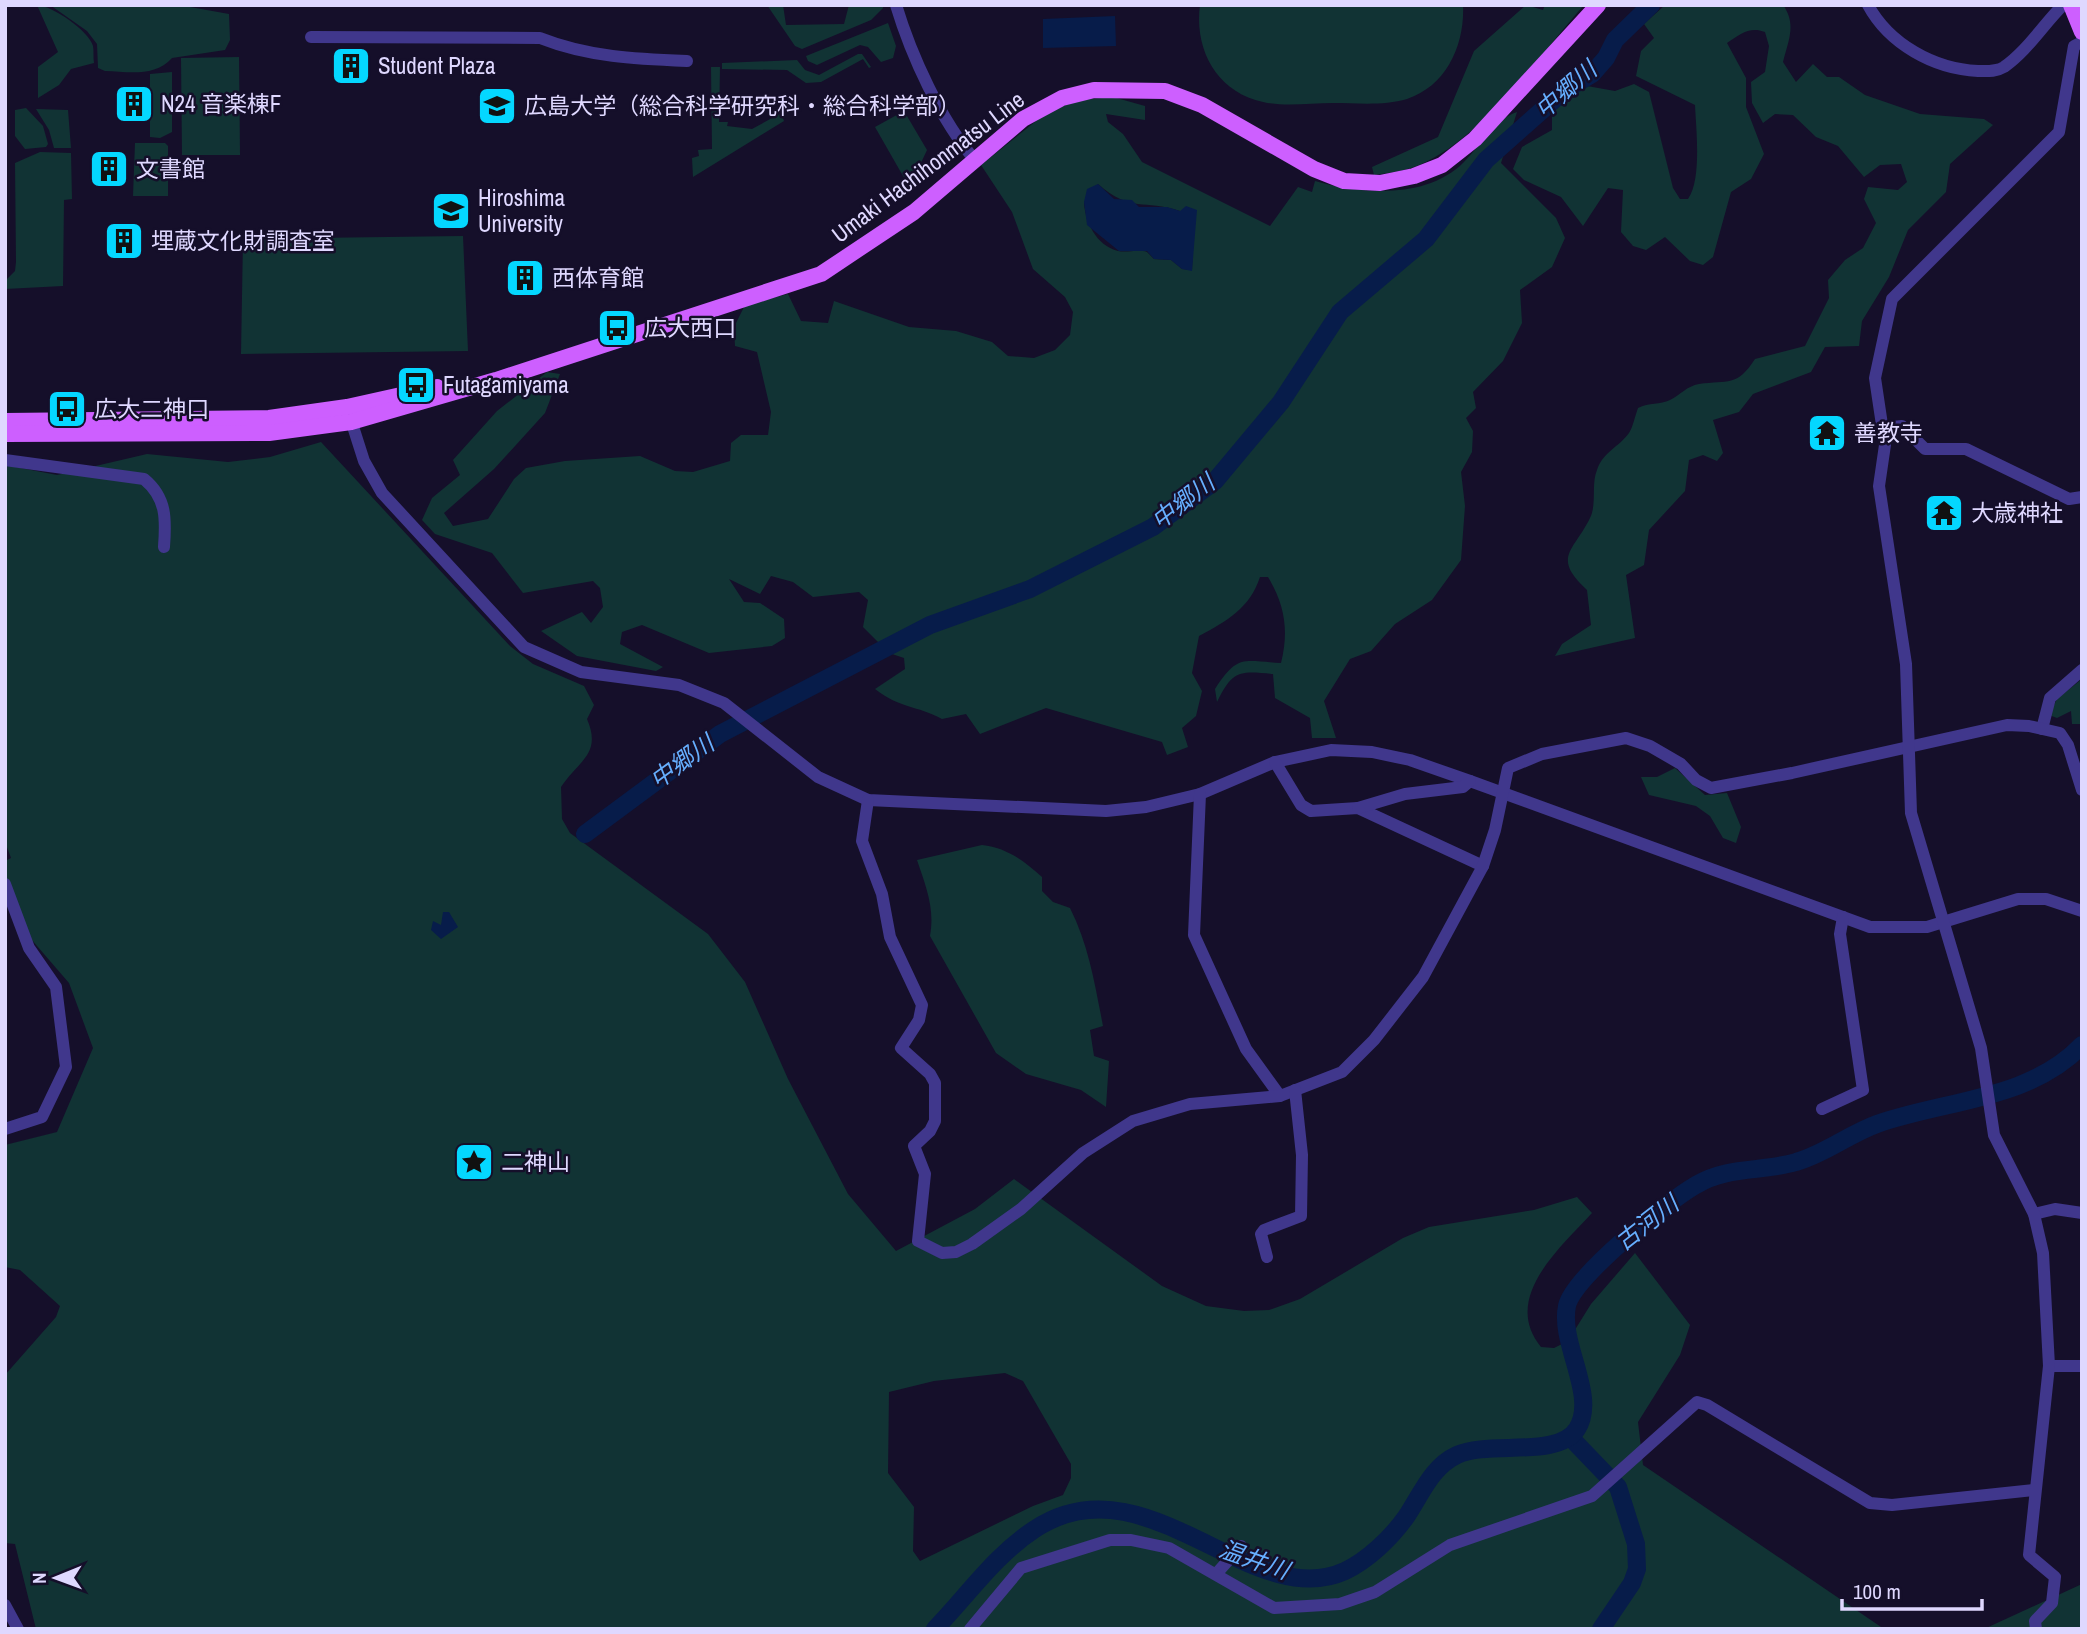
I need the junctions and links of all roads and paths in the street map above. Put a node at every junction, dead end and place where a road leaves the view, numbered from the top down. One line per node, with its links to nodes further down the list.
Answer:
1 (896, 5): 10 (street)
2 (1598, 5): 10 (main road, Umaki Hachihonmatsu Line)
3 (1867, 5): 4 (street)
4 (2063, 5)
5 (2071, 5): 6 (main road)
6 (2082, 32)
7 (311, 37): 9 (street)
8 (2082, 42): 13 (street)
9 (687, 61)
10 (975, 160): 11 (main road, Umaki Hachihonmatsu Line)
11 (349, 415): 12 (main road, Umaki Hachihonmatsu Line); 14 (main road, Umaki Hachihonmatsu Line); 26 (street)
12 (5, 421)
13 (1883, 428): 16 (street); 20 (street)
14 (5, 434)
15 (5, 460): 17 (street)
16 (2082, 497)
17 (164, 547)
18 (2082, 670): 19 (street)
19 (2042, 729): 20 (street); 23 (street)
20 (1908, 746): 24 (street); 32 (street)
21 (1275, 762): 22 (street); 25 (street); 27 (street)
22 (1471, 780): 24 (street); 27 (street)
23 (2082, 790)
24 (1504, 793): 28 (street); 31 (street)
25 (1200, 794): 26 (street); 34 (street)
26 (868, 800): 34 (street)
27 (1358, 808): 28 (street)
28 (1483, 866): 33 (street)
29 (5, 884): 36 (street)
30 (2081, 906): 32 (street)
31 (1843, 917): 32 (street); 35 (street)
32 (1943, 922): 38 (street)
33 (1295, 1090): 34 (street); 39 (street)
34 (1280, 1096)
35 (1822, 1109)
36 (5, 1129)
37 (2082, 1213): 38 (street)
38 (2034, 1214): 40 (street)
39 (1267, 1257)
40 (2049, 1366): 41 (street); 42 (street)
41 (2082, 1366)
42 (2034, 1490): 44 (street); 48 (street)
43 (1241, 1546): 44 (street)
44 (1218, 1572): 47 (street)
45 (5, 1605): 46 (street)
46 (18, 1629)
47 (970, 1629)
48 (2036, 1629)

